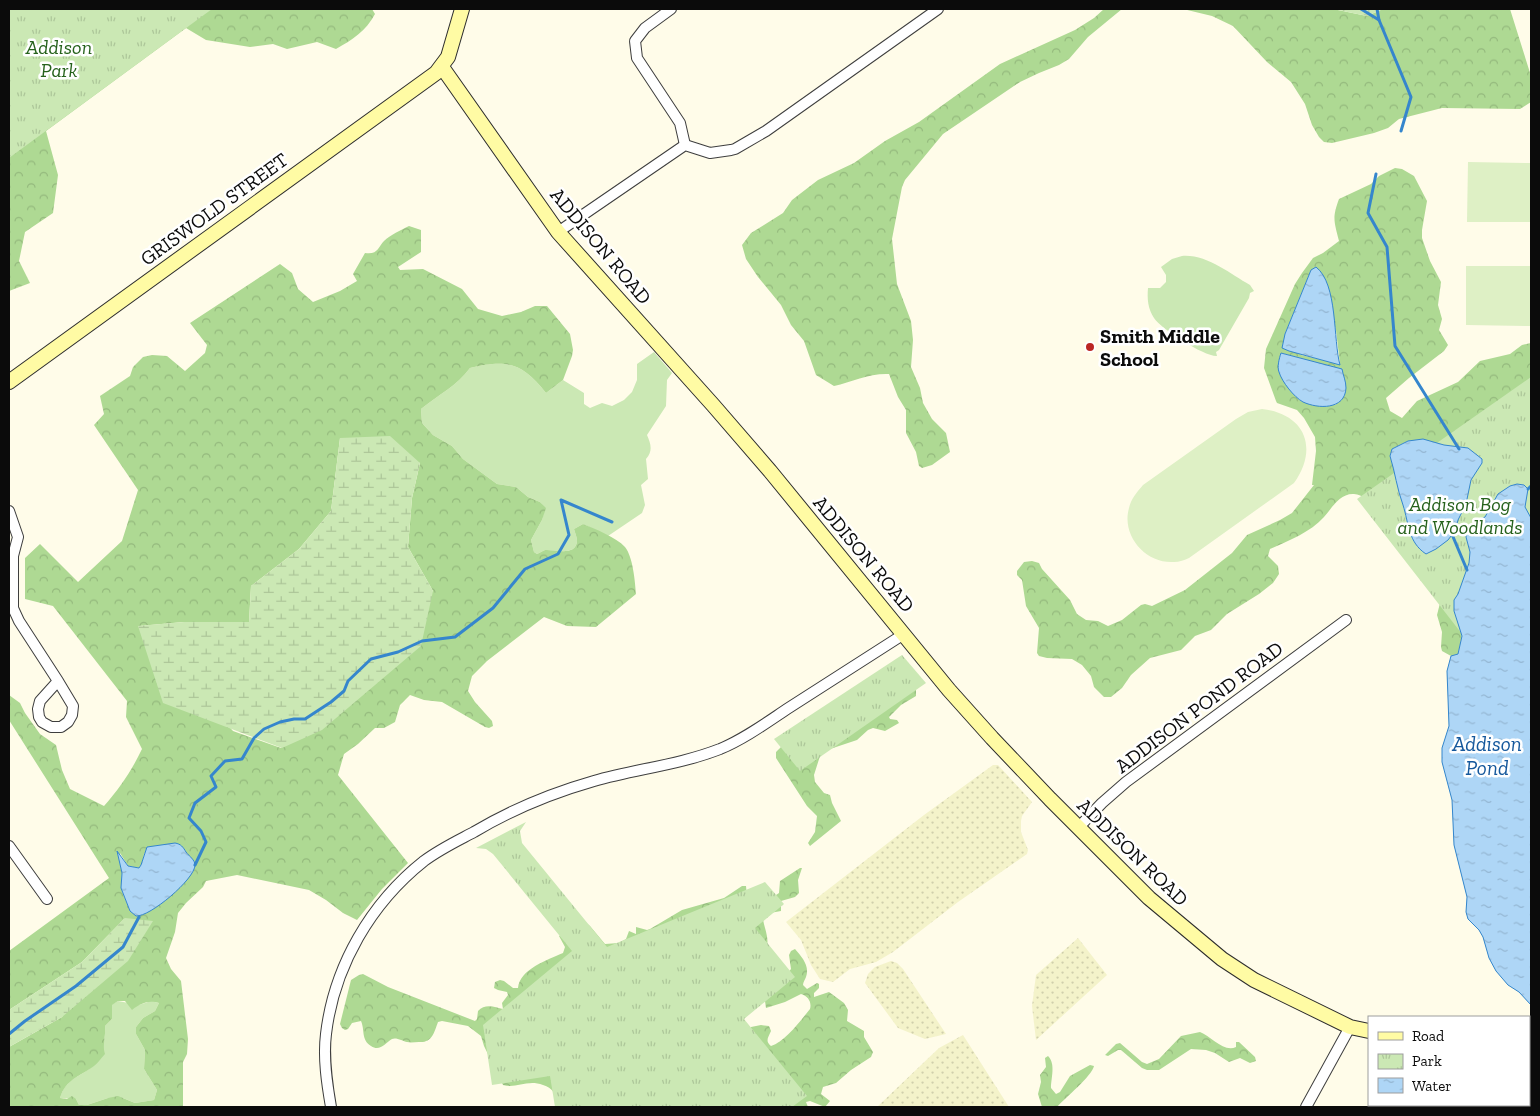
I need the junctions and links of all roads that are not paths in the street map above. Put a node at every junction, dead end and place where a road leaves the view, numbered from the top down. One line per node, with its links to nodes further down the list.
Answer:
1 (462, 9): 4 (main road)
2 (672, 9): 5 (street)
3 (938, 9): 5 (street)
4 (442, 67): 6 (main road, ADDISON ROAD); 7 (main road, GRISWOLD STREET)
5 (685, 145): 6 (street)
6 (558, 232): 10 (main road, ADDISON ROAD)
7 (9, 382)
8 (9, 511): 11 (street)
9 (1346, 620): 12 (street, ADDISON POND ROAD)
10 (904, 634): 12 (main road, ADDISON ROAD); 17 (street)
11 (58, 681)
12 (1078, 828): 15 (main road, ADDISON ROAD)
13 (9, 846): 14 (street)
14 (47, 899)
15 (1350, 1027): 16 (main road, ADDISON ROAD); 18 (street)
16 (1368, 1031)
17 (331, 1107)
18 (1306, 1107)

